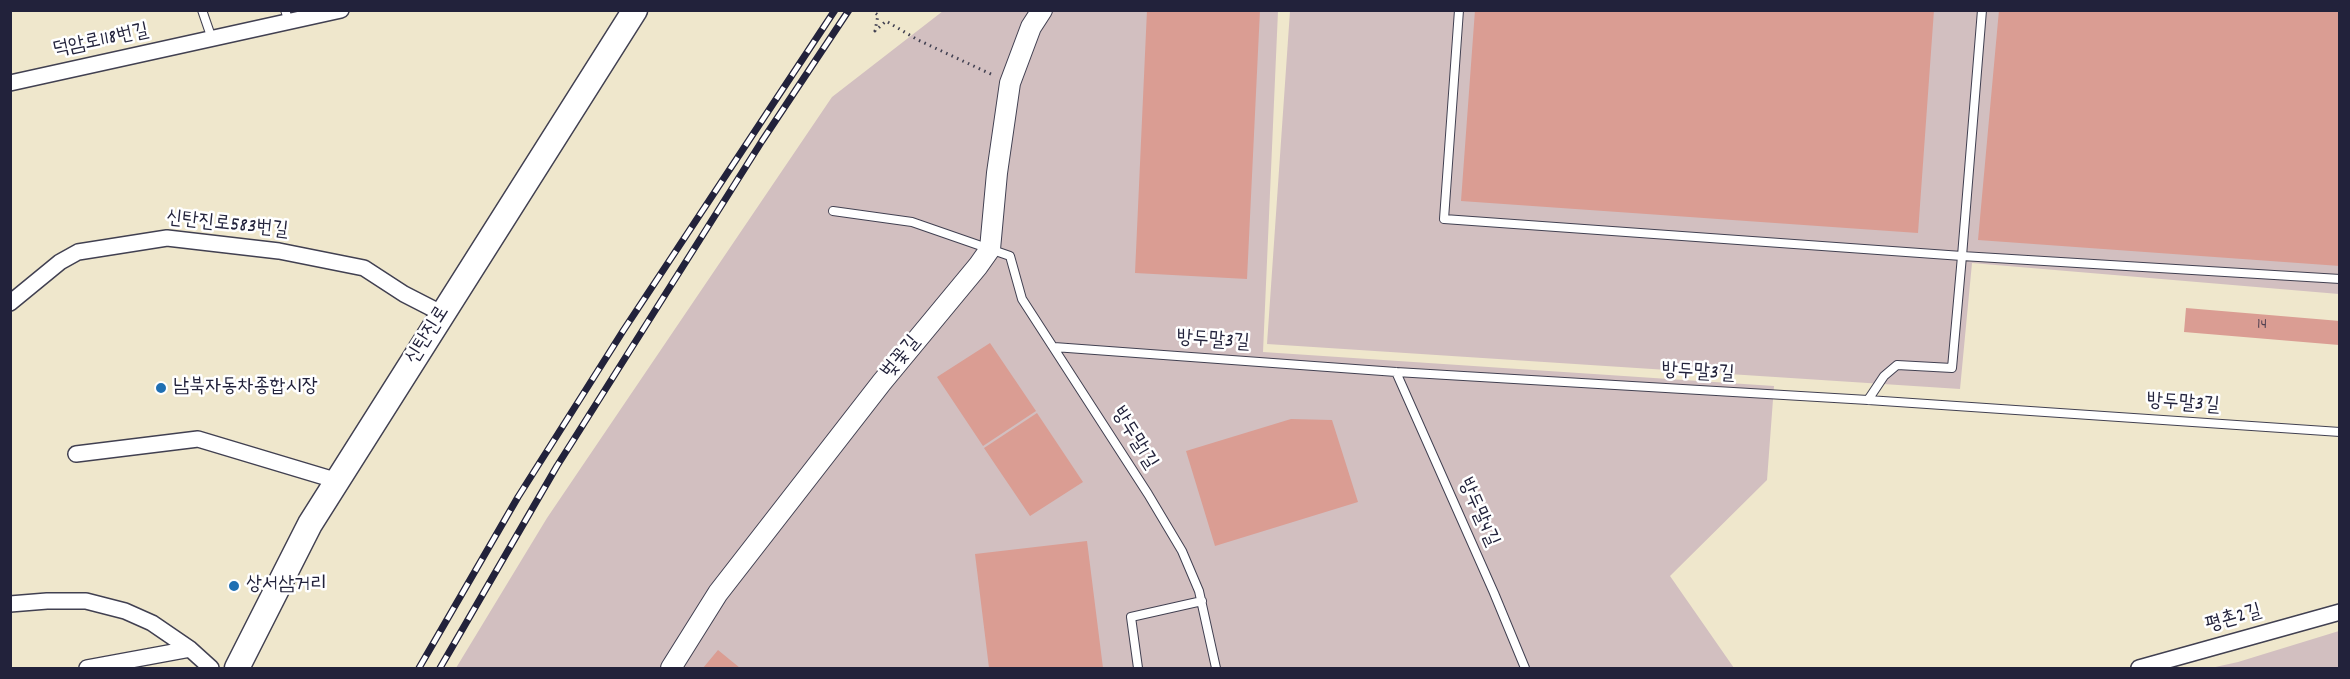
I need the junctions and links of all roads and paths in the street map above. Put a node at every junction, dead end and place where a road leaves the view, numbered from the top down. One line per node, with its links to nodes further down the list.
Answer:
1 (202, 10): 9 (lane)
2 (340, 10): 8 (street, 덕암로118번길)
3 (635, 10): 17 (main road, 신탄진로)
4 (871, 10): 11 (path)
5 (1042, 10): 11 (street)
6 (1459, 10): 14 (lane)
7 (1982, 10): 14 (lane)
8 (287, 16): 9 (street, 덕암로118번길)
9 (212, 39): 10 (street, 덕암로118번길)
10 (10, 83)
11 (1010, 83): 13 (street)
12 (833, 211): 13 (lane)
13 (990, 249): 18 (lane, 방두말1길); 31 (street, 벚꽃길)
14 (1962, 256): 15 (lane); 20 (lane)
15 (2340, 279)
16 (10, 303): 17 (street, 신탄진로583번길)
17 (443, 314): 23 (main road, 신탄진로)
18 (1054, 346): 19 (lane, 방두말3길); 24 (lane, 방두말1길)
19 (1396, 372): 20 (lane, 방두말3길); 34 (lane, 방두말4길)
20 (1868, 400): 21 (lane, 방두말3길)
21 (2340, 432)
22 (76, 454): 23 (street)
23 (338, 481): 30 (main road, 신탄진로)
24 (1202, 602): 32 (lane); 33 (lane, 방두말1길)
25 (10, 604): 27 (street)
26 (2340, 612): 35 (street, 평촌2길)
27 (190, 649): 28 (street); 29 (street)
28 (87, 669)
29 (211, 669)
30 (237, 669)
31 (671, 669)
32 (1138, 669)
33 (1216, 669)
34 (1525, 669)
35 (2139, 669)

